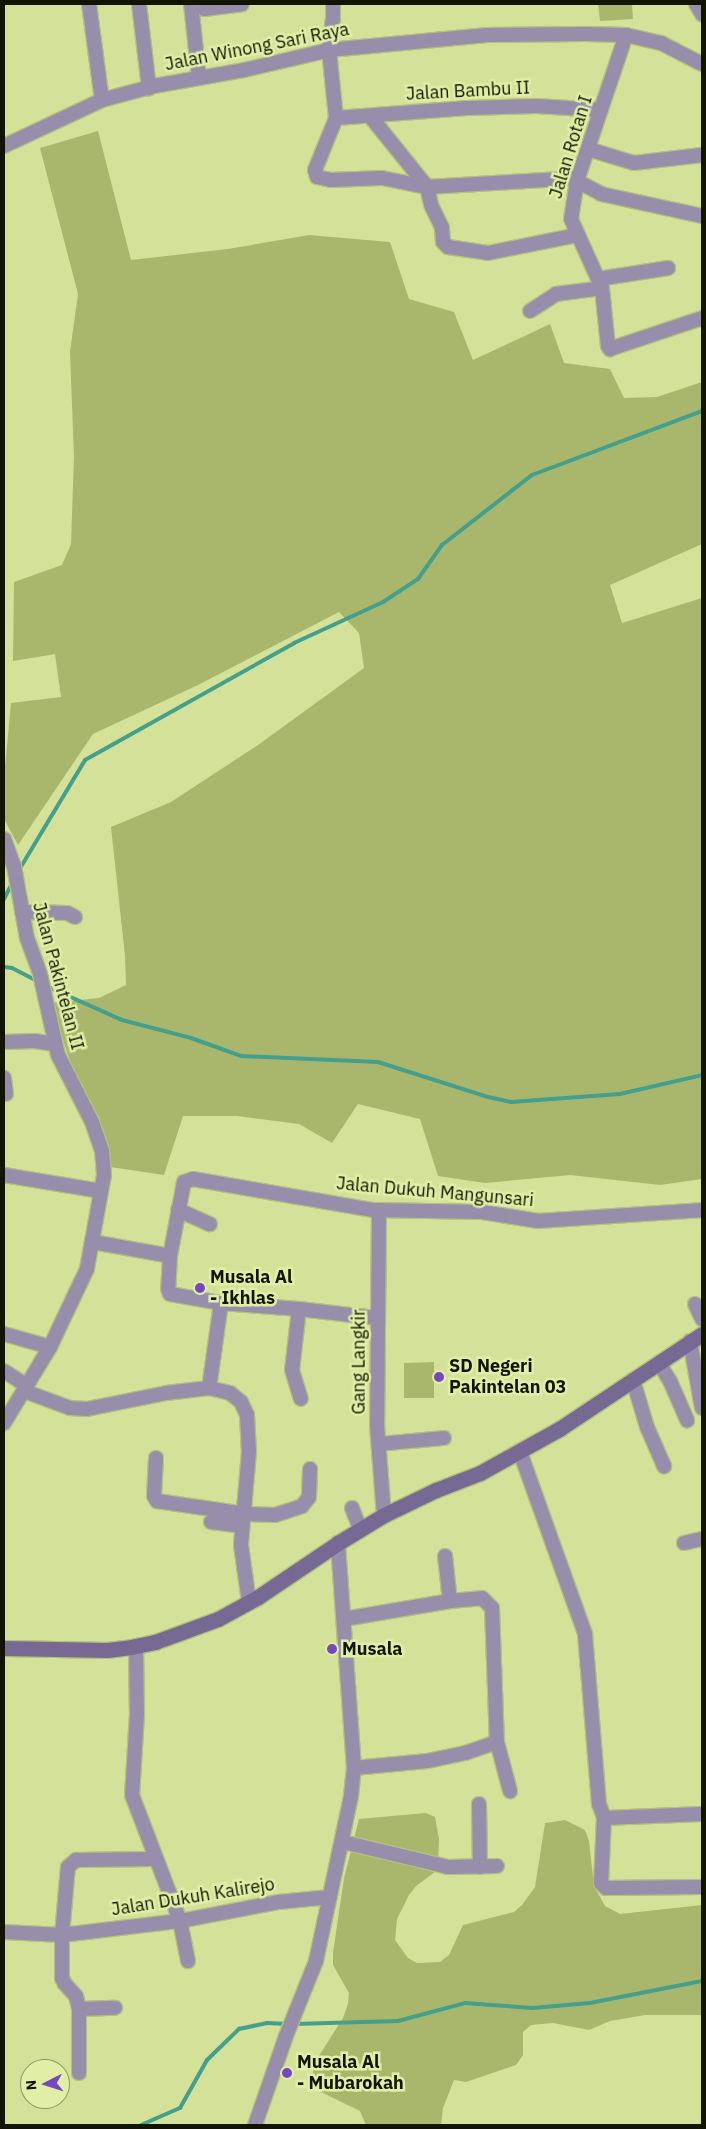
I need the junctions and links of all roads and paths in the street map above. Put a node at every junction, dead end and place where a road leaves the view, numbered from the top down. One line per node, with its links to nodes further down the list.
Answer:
1 (88, 4): 13 (street)
2 (139, 4): 12 (street)
3 (242, 4): 6 (street)
4 (333, 4): 9 (street)
5 (696, 4): 7 (street)
6 (198, 7): 11 (street)
7 (702, 14)
8 (626, 36): 9 (street, Jalan Winong Sari Raya); 10 (street, Jalan Winong Sari Raya); 14 (street, Jalan Rotan I)
9 (329, 50): 11 (street, Jalan Winong Sari Raya); 16 (street)
10 (702, 64)
11 (199, 78): 12 (street, Jalan Winong Sari Raya)
12 (149, 88): 13 (street, Jalan Winong Sari Raya)
13 (102, 100): 17 (street, Jalan Winong Sari Raya)
14 (601, 110): 15 (street, Jalan Bambu II); 18 (street, Jalan Rotan I)
15 (370, 116): 16 (street, Jalan Bambu II); 21 (street)
16 (336, 118): 21 (street)
17 (4, 146)
18 (588, 149): 19 (street); 20 (street, Jalan Rotan I)
19 (702, 155)
20 (578, 180): 21 (street); 22 (street); 23 (street, Jalan Rotan I)
21 (427, 186): 23 (street)
22 (702, 216)
23 (578, 235): 25 (street, Jalan Rotan I)
24 (668, 268): 25 (street)
25 (600, 283): 26 (street); 27 (street, Jalan Rotan I)
26 (530, 311)
27 (702, 318)
28 (4, 839): 29 (street, Jalan Pakintelan II)
29 (22, 912): 30 (street); 32 (street, Jalan Pakintelan II)
30 (75, 917)
31 (4, 1042): 32 (street)
32 (54, 1044): 36 (street, Jalan Pakintelan II)
33 (4, 1078): 34 (street)
34 (6, 1094)
35 (4, 1175): 36 (street)
36 (101, 1191): 41 (street, Jalan Pakintelan II)
37 (178, 1210): 38 (street, Jalan Dukuh Mangunsari); 40 (street); 42 (street, Jalan Dukuh Mangunsari)
38 (379, 1210): 39 (street, Jalan Dukuh Mangunsari); 46 (street, Gang Langkir)
39 (702, 1210)
40 (210, 1224)
41 (93, 1242): 42 (street); 50 (street, Jalan Pakintelan II)
42 (170, 1256): 43 (street, Jalan Dukuh Mangunsari)
43 (221, 1303): 45 (street, Jalan Dukuh Mangunsari); 54 (street)
44 (695, 1304): 47 (street)
45 (298, 1309): 46 (street, Jalan Dukuh Mangunsari); 56 (street)
46 (377, 1318): 61 (street, Gang Langkir)
47 (702, 1319)
48 (4, 1334): 50 (street)
49 (696, 1338): 51 (main road); 57 (street)
50 (50, 1347): 55 (street, Jalan Pakintelan II)
51 (659, 1363): 53 (main road); 58 (street)
52 (4, 1371): 55 (street)
53 (633, 1380): 62 (main road); 64 (street)
54 (209, 1388): 55 (street); 68 (street)
55 (26, 1389): 59 (street, Jalan Pakintelan II)
56 (301, 1399)
57 (702, 1408)
58 (687, 1420)
59 (4, 1423)
60 (444, 1438): 61 (street)
61 (379, 1444): 67 (street, Gang Langkir)
62 (520, 1452): 67 (main road); 85 (street)
63 (156, 1458): 68 (street)
64 (664, 1466)
65 (310, 1469): 68 (street)
66 (352, 1508): 70 (street)
67 (384, 1515): 70 (main road)
68 (243, 1520): 69 (street); 76 (street)
69 (211, 1522)
70 (360, 1529): 73 (main road)
71 (702, 1539): 72 (street)
72 (684, 1542)
73 (338, 1543): 76 (main road); 77 (street)
74 (446, 1556): 75 (street)
75 (450, 1601): 77 (street); 80 (street)
76 (249, 1602): 78 (main road)
77 (344, 1619): 81 (street)
78 (136, 1646): 79 (main road); 87 (street)
79 (4, 1648)
80 (497, 1742): 81 (street); 82 (street)
81 (354, 1768): 86 (street)
82 (510, 1791)
83 (479, 1804): 88 (street)
84 (702, 1814): 85 (street)
85 (604, 1818): 90 (street)
86 (343, 1842): 88 (street); 91 (street)
87 (155, 1858): 92 (street); 94 (street)
88 (480, 1866): 89 (street)
89 (496, 1866)
90 (702, 1887)
91 (330, 1897): 92 (street, Jalan Dukuh Kalirejo); 99 (street)
92 (180, 1921): 94 (street, Jalan Dukuh Kalirejo); 95 (street)
93 (4, 1932): 94 (street, Jalan Dukuh Kalirejo)
94 (62, 1935): 97 (street)
95 (188, 1961)
96 (114, 2008): 97 (street)
97 (79, 2009): 98 (street)
98 (79, 2073)
99 (255, 2125)

